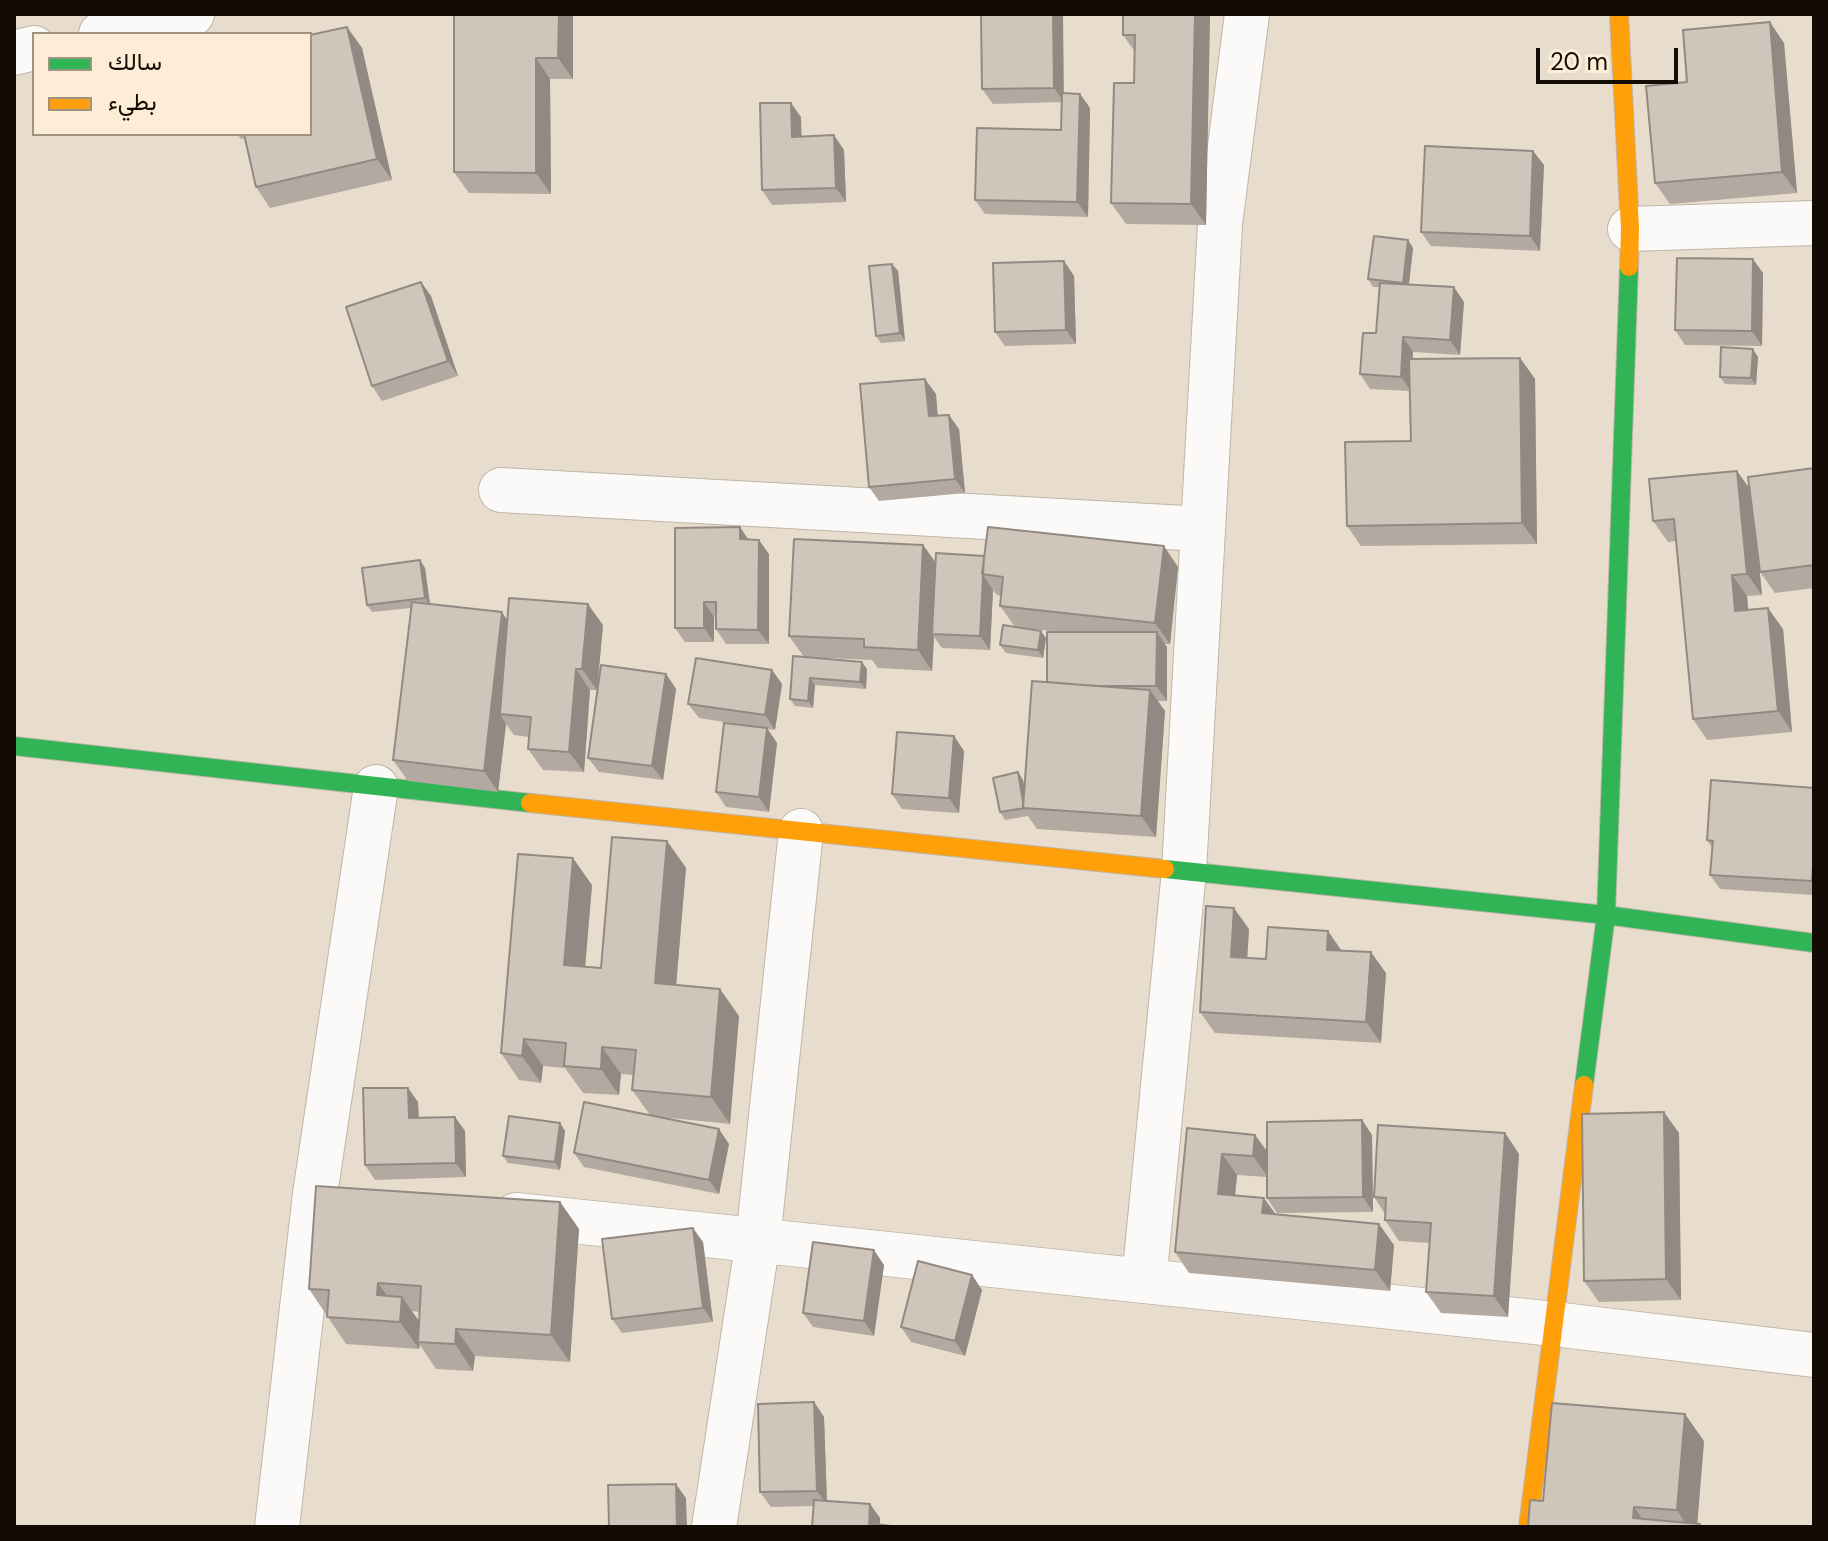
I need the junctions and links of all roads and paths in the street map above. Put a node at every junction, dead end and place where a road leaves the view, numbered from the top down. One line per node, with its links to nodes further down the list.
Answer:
1 (192, 14): 4 (street)
2 (1247, 14): 8 (street)
3 (1619, 14): 6 (street)
4 (110, 32)
5 (1814, 223): 6 (street)
6 (1630, 229): 13 (street)
7 (501, 490): 8 (street)
8 (1203, 529): 12 (street)
9 (14, 746): 10 (street)
10 (376, 787): 11 (street); 20 (street)
11 (801, 831): 12 (street); 16 (street)
12 (1184, 871): 13 (street); 17 (street)
13 (1606, 915): 14 (street); 18 (street)
14 (1814, 943)
15 (473, 1210): 16 (street)
16 (758, 1240): 17 (street); 21 (street)
17 (1144, 1281): 18 (street)
18 (1554, 1324): 19 (street); 22 (street)
19 (1814, 1355)
20 (277, 1527)
21 (714, 1527)
22 (1528, 1527)

